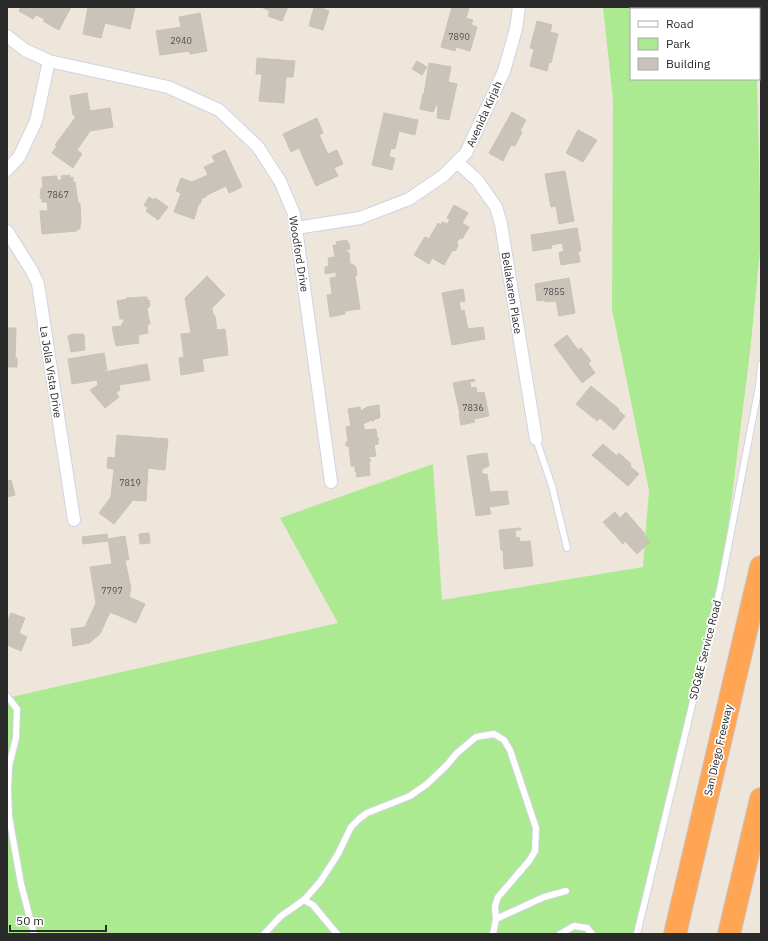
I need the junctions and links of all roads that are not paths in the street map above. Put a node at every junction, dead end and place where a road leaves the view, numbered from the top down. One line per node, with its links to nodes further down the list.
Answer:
1 (519, 7): 4 (street, Avenida Kirjah)
2 (7, 36): 3 (street, Woodford Drive)
3 (49, 61): 5 (street); 6 (street, Woodford Drive)
4 (457, 162): 6 (street, Avenida Kirjah); 9 (street, Bellakaren Place)
5 (7, 170)
6 (296, 228): 10 (street, Woodford Drive)
7 (7, 231): 11 (street, La Jolla Vista Drive)
8 (761, 364): 26 (lane, SDG&E Service Road)
9 (536, 439): 12 (lane)
10 (331, 482)
11 (74, 520)
12 (567, 548)
13 (761, 567): 27 (highway, San Diego Freeway)
14 (7, 696): 20 (lane)
15 (761, 799): 28 (highway)
16 (761, 833): 28 (highway)
17 (566, 891): 19 (lane)
18 (304, 900): 19 (lane); 21 (lane); 22 (lane)
19 (496, 919): 23 (lane)
20 (34, 934)
21 (264, 934)
22 (337, 934)
23 (493, 934)
24 (560, 934): 25 (lane)
25 (592, 934)
26 (637, 934)
27 (675, 934)
28 (730, 934)

